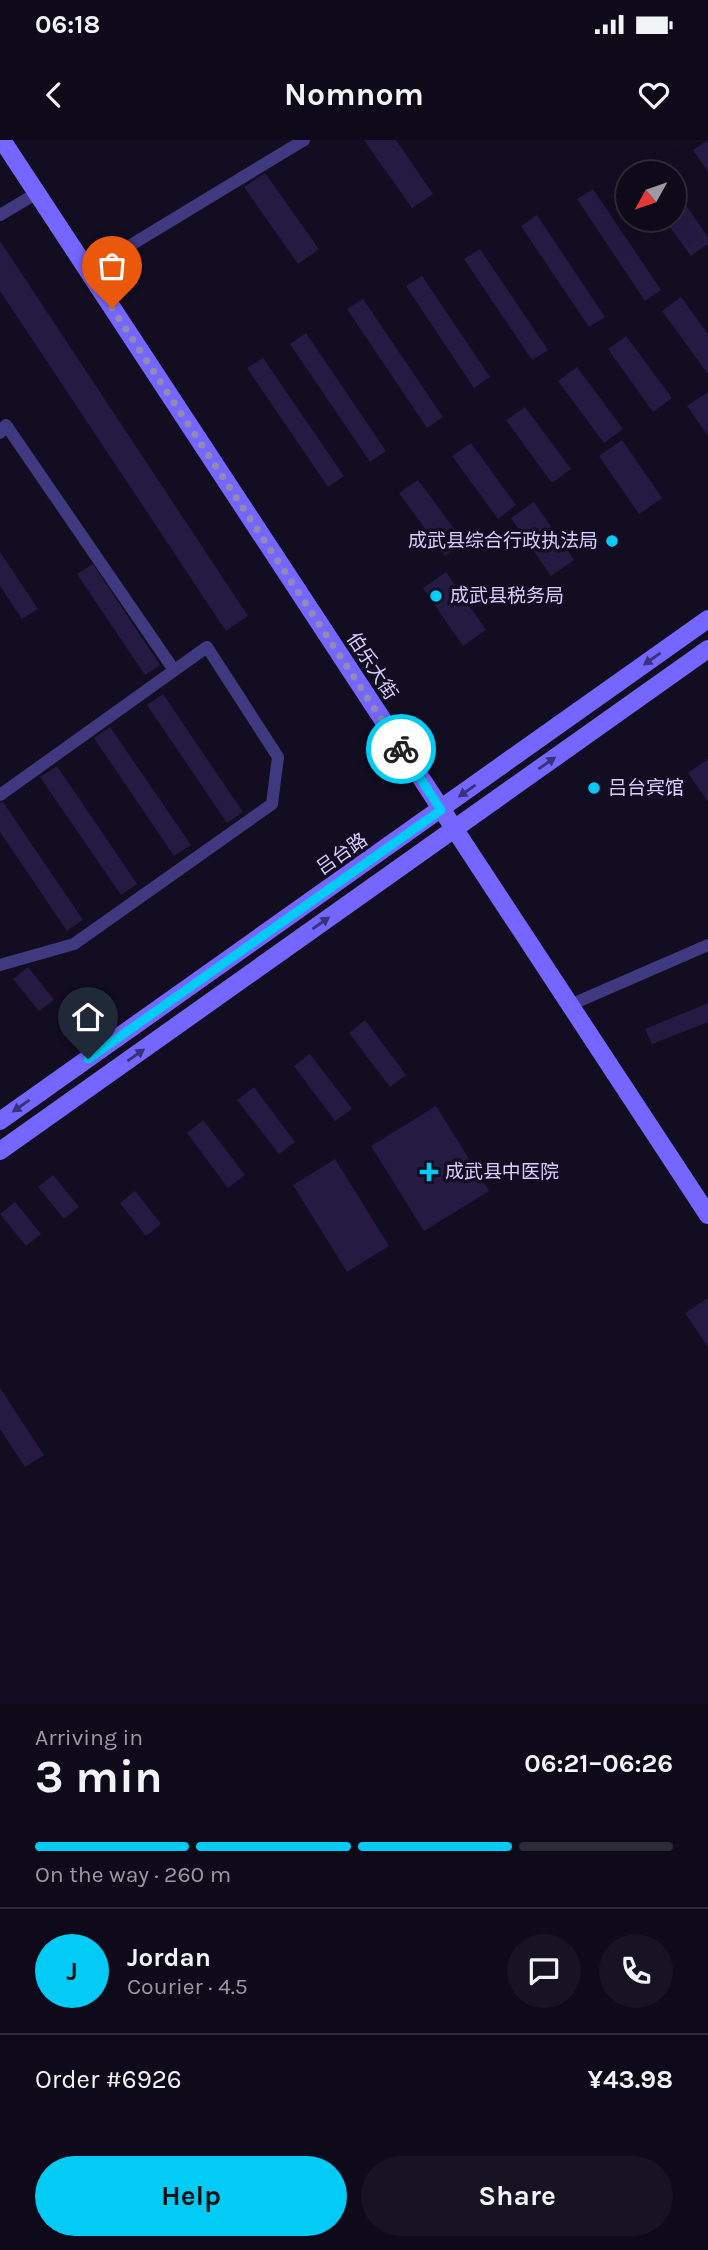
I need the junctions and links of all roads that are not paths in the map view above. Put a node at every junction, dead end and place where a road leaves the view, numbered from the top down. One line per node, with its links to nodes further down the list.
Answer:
1 (2, 140): 3 (main road, 伯乐大街)
2 (304, 140): 5 (street)
3 (37, 193): 4 (street); 5 (main road, 伯乐大街)
4 (0, 215)
5 (88, 271): 11 (main road, 伯乐大街)
6 (0, 433): 9 (street)
7 (708, 619): 11 (main road, 吕台路, one-way to 11)
8 (708, 649): 12 (main road, one-way to 8)
9 (174, 670): 10 (street); 14 (street)
10 (0, 795)
11 (441, 810): 12 (main road, 伯乐大街); 16 (main road, 吕台路, one-way to 16)
12 (454, 830): 15 (main road, 伯乐大街); 17 (main road, one-way to 12)
13 (708, 945): 15 (street)
14 (0, 965)
15 (570, 1006): 18 (main road, 伯乐大街)
16 (0, 1121)
17 (0, 1151)
18 (708, 1215)

